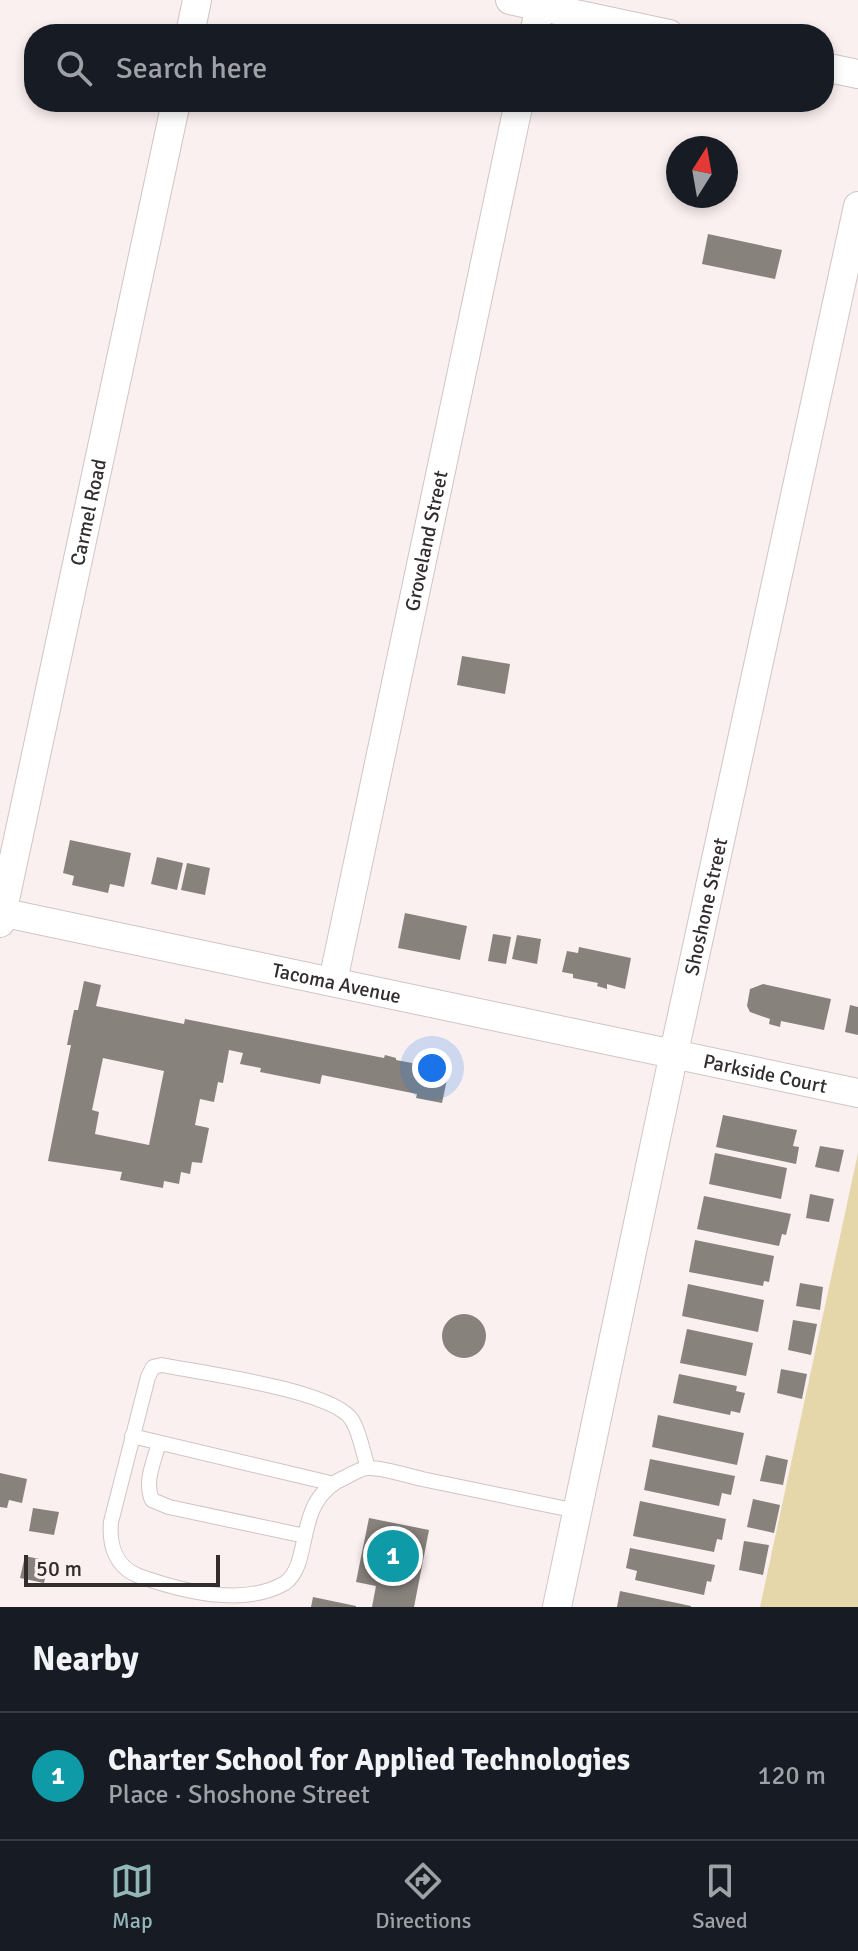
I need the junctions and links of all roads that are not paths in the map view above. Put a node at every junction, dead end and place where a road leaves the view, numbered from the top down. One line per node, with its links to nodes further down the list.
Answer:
1 (197, 0): 4 (street)
2 (510, 0): 3 (street)
3 (540, 3): 5 (street); 6 (street)
4 (192, 24)
5 (536, 24)
6 (627, 24)
7 (834, 69): 8 (street)
8 (858, 74)
9 (174, 112): 12 (street, Carmel Road)
10 (517, 112): 13 (street, Groveland Street)
11 (858, 206): 14 (street, Shoshone Street)
12 (1, 916): 13 (street, Tacoma Avenue)
13 (333, 981): 14 (street, Tacoma Avenue)
14 (674, 1054): 15 (street, Parkside Court); 20 (street, Shoshone Street)
15 (858, 1093)
16 (132, 1436): 17 (lane); 18 (lane); 21 (lane)
17 (159, 1443): 19 (lane); 21 (lane)
18 (368, 1468): 19 (lane); 20 (lane)
19 (330, 1483): 21 (lane)
20 (577, 1511): 22 (street, Shoshone Street)
21 (305, 1536)
22 (557, 1607)

